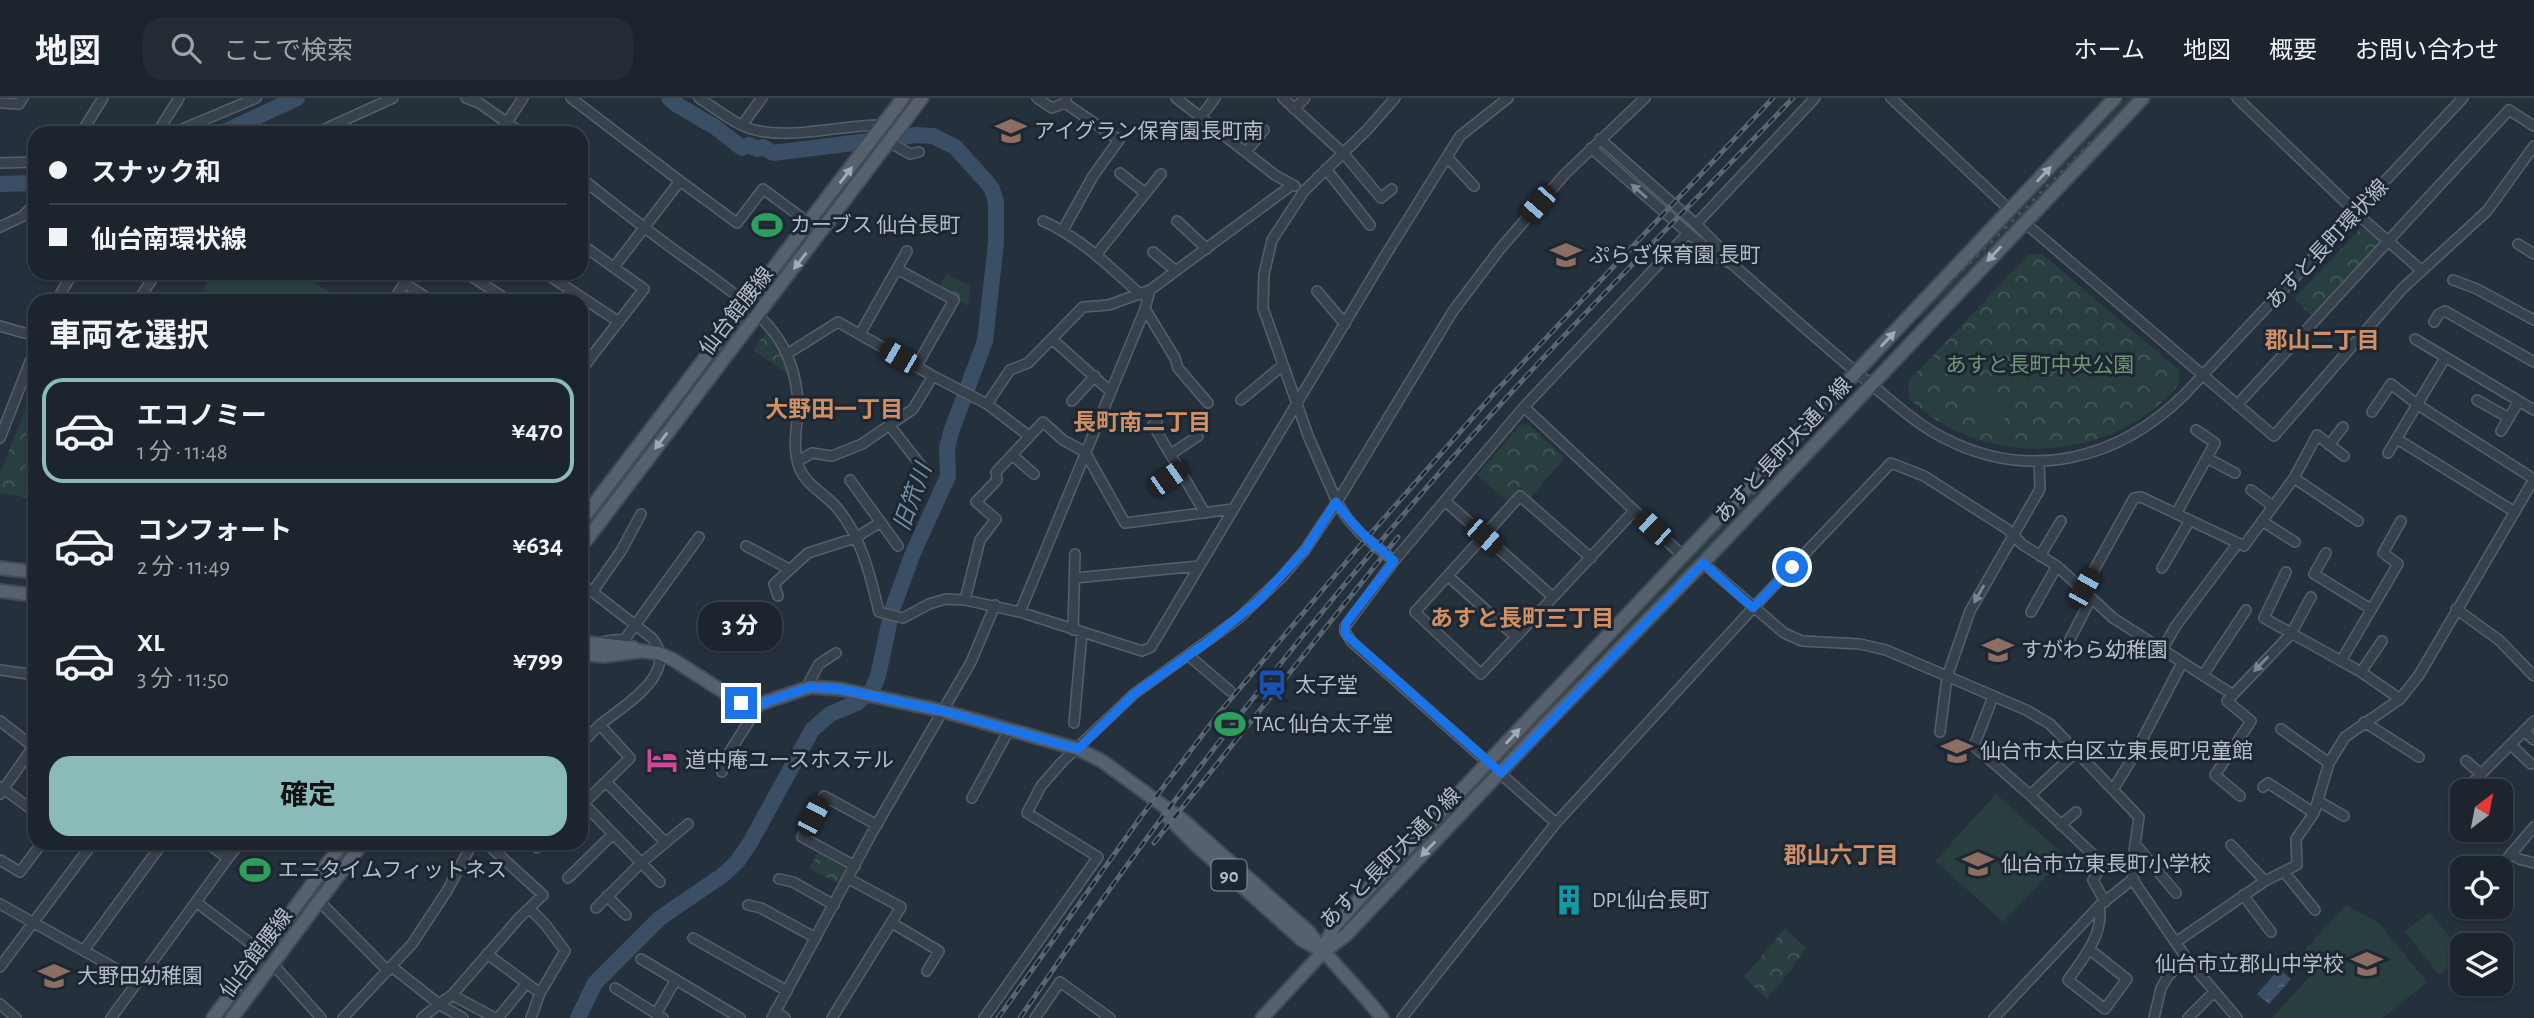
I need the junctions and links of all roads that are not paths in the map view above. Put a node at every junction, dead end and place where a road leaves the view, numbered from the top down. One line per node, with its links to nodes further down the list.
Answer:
1 (23, 98): 28 (street)
2 (103, 98): 33 (street)
3 (179, 98): 34 (street)
4 (256, 98): 35 (street)
5 (393, 98): 36 (street)
6 (466, 98): 31 (street)
7 (523, 98): 31 (street)
8 (571, 98): 55 (street)
9 (762, 98): 32 (street)
10 (903, 98): 40 (main road, 仙台館腰線)
11 (922, 98): 43 (main road, 仙台館腰線)
12 (1037, 98): 26 (street)
13 (1176, 98): 30 (street)
14 (1215, 98): 30 (street)
15 (1283, 98): 29 (street)
16 (1305, 98): 29 (street)
17 (1508, 98): 49 (street)
18 (1645, 98): 42 (street)
19 (1815, 98): 70 (street)
20 (1891, 98): 62 (street)
21 (2115, 98): 62 (main road, あすと長町大通り線, one-way to 21)
22 (2143, 98): 67 (main road, あすと長町大通り線)
23 (2237, 98): 64 (street)
24 (2463, 98): 64 (street, あすと長町環状線)
25 (702, 99): 32 (street)
26 (1065, 100): 73 (street)
27 (1389, 100): 48 (street)
28 (0, 103)
29 (1294, 109): 48 (street)
30 (1202, 117): 47 (street)
31 (507, 122): 37 (street); 38 (street)
32 (742, 125): 40 (street)
33 (85, 126)
34 (161, 126)
35 (190, 126)
36 (331, 126)
37 (504, 126)
38 (512, 126)
39 (2534, 126): 75 (street)
40 (881, 127): 68 (main road, 仙台館腰線, one-way to 40)
41 (1264, 130): 47 (street)
42 (1600, 139): 45 (street); 70 (street, あすと長町環状線)
43 (887, 145): 46 (street); 103 (main road, 仙台館腰線, one-way to 103)
44 (2534, 146): 86 (street)
45 (1591, 148): 74 (street, あすと長町環状線, one-way to 45); 169 (street)
46 (919, 152)
47 (1246, 152): 57 (street)
48 (1343, 153): 52 (street); 59 (street)
49 (1447, 157): 58 (street); 107 (street)
50 (28, 162): 51 (street)
51 (0, 163)
52 (1326, 169): 60 (street); 69 (street)
53 (1120, 173): 61 (street)
54 (1161, 174): 61 (street)
55 (680, 181): 68 (street); 72 (street)
56 (588, 183): 72 (street)
57 (1292, 185): 60 (street); 78 (street)
58 (1474, 186)
59 (1392, 189)
60 (1304, 191): 119 (street)
61 (1145, 193): 82 (street)
62 (2010, 210): 122 (main road, あすと長町大通り線, one-way to 62)
63 (28, 211): 71 (street)
64 (2357, 212): 75 (street); 123 (street, あすと長町環状線)
65 (1042, 221): 73 (street)
66 (1177, 221): 78 (street)
67 (2024, 222): 123 (street); 126 (main road, あすと長町大通り線, one-way to 126)
68 (809, 223): 101 (main road, 仙台館腰線)
69 (1370, 225)
70 (1696, 225): 83 (street, あすと長町環状線)
71 (0, 227)
72 (645, 228): 84 (street); 101 (street)
73 (1063, 230): 82 (street)
74 (1688, 233): 83 (street, あすと長町環状線); 137 (street)
75 (2389, 241): 86 (street); 135 (street)
76 (2518, 244): 81 (street)
77 (588, 249): 84 (street)
78 (1207, 249): 87 (street)
79 (907, 251): 85 (street)
80 (1153, 252): 87 (street)
81 (2534, 254)
82 (1096, 255): 99 (street)
83 (1732, 264): 122 (street, あすと長町環状線)
84 (614, 267): 105 (street)
85 (897, 269): 110 (street); 121 (street)
86 (2421, 270): 135 (street)
87 (1176, 271): 93 (street)
88 (406, 280): 92 (street)
89 (476, 280): 97 (street)
90 (556, 280): 98 (street)
91 (2454, 280): 104 (street)
92 (404, 283): 95 (street); 96 (street)
93 (1150, 290): 99 (street); 102 (street)
94 (1317, 291): 107 (street)
95 (397, 294)
96 (421, 294)
97 (498, 294)
98 (577, 294)
99 (1141, 295): 111 (street)
100 (588, 301): 105 (street)
101 (746, 305): 103 (street); 173 (main road, 仙台館腰線)
102 (1145, 309): 127 (street); 132 (street)
103 (757, 315): 114 (street); 187 (main road, 仙台館腰線, one-way to 187)
104 (2534, 320)
105 (619, 322): 115 (street)
106 (2434, 322): 118 (street)
107 (1345, 324): 134 (street)
108 (0, 326): 109 (street)
109 (28, 334)
110 (860, 334): 114 (street); 121 (street)
111 (1052, 339): 125 (street); 133 (street)
112 (2415, 339): 116 (street)
113 (588, 353): 115 (street)
114 (787, 354): 157 (street)
115 (592, 356): 117 (street)
116 (2445, 358): 131 (street); 136 (street)
117 (588, 361)
118 (2534, 362)
119 (1283, 365): 130 (street); 134 (street)
120 (28, 367): 148 (street)
121 (916, 367): 124 (street)
122 (1857, 373): 126 (street, あすと長町環状線); 195 (main road, あすと長町大通り線)
123 (2203, 375): 135 (street); 158 (street, あすと長町環状線)
124 (933, 376): 133 (street); 142 (street)
125 (1095, 376): 127 (street); 129 (street)
126 (1872, 385): 158 (street, あすと長町環状線); 199 (main road, あすと長町大通り線)
127 (1110, 391): 151 (street)
128 (2477, 400): 140 (street)
129 (1072, 401)
130 (1241, 401)
131 (2519, 401): 138 (street); 140 (street)
132 (1208, 403)
133 (987, 404): 146 (street)
134 (1297, 404): 169 (street); 171 (street)
135 (2237, 405)
136 (2418, 405): 139 (street); 149 (street); 164 (street)
137 (1524, 407): 168 (street); 172 (street)
138 (2534, 410)
139 (2372, 412)
140 (2509, 418): 145 (street)
141 (1157, 421): 153 (street)
142 (890, 426): 157 (street); 160 (street)
143 (2343, 427): 150 (street)
144 (2196, 430): 156 (street)
145 (2501, 431)
146 (1030, 436): 151 (street); 154 (street)
147 (1198, 436): 153 (street)
148 (0, 438)
149 (2397, 439): 152 (street); 174 (street)
150 (2329, 445): 155 (street); 163 (street)
151 (1085, 452): 175 (street); 224 (street)
152 (2388, 453)
153 (1171, 454): 159 (street)
154 (1012, 455): 162 (street); 218 (street)
155 (2344, 456)
156 (2207, 458): 161 (street); 177 (street)
157 (798, 461): 188 (street)
158 (2039, 461): 185 (street)
159 (1181, 470): 166 (street); 175 (street)
160 (926, 471)
161 (2235, 473)
162 (1034, 474)
163 (2294, 478): 170 (street); 181 (street)
164 (2534, 479): 174 (street)
165 (850, 480): 182 (street)
166 (1156, 487)
167 (2251, 490): 170 (street)
168 (1445, 501): 184 (street); 198 (street)
169 (1336, 502): 198 (street); 239 (street)
170 (2273, 506): 180 (street)
171 (1233, 509): 175 (street); 200 (street)
172 (1634, 511): 195 (street); 197 (street)
173 (588, 512)
174 (2515, 512): 222 (street)
175 (1205, 513)
176 (641, 514): 212 (street)
177 (2176, 514): 178 (street); 210 (street)
178 (2190, 520): 190 (street); 203 (street)
179 (2061, 521): 196 (street)
180 (2262, 521): 189 (street); 190 (street)
181 (2358, 521)
182 (881, 522): 188 (street); 192 (street)
183 (2401, 522): 221 (street)
184 (1484, 536): 197 (street); 207 (street); 215 (street)
185 (2014, 536): 196 (street); 220 (street); 246 (street, one-way to 246)
186 (699, 537): 226 (street)
187 (588, 538)
188 (855, 538): 204 (street); 218 (street)
189 (2295, 542)
190 (2238, 543): 234 (street)
191 (746, 546): 204 (street)
192 (898, 546)
193 (2326, 553): 221 (street)
194 (1075, 554): 208 (street)
195 (1683, 556): 273 (main road, あすと長町大通り線, one-way to 195)
196 (2040, 556): 201 (street)
197 (1591, 558): 215 (street)
198 (1394, 561): 273 (street)
199 (1703, 563): 220 (street); 277 (main road, あすと長町大通り線)
200 (1199, 566): 208 (street); 227 (street)
201 (2057, 566): 210 (street); 225 (street)
202 (0, 568): 205 (main road)
203 (2162, 568)
204 (789, 569): 214 (street)
205 (28, 571)
206 (2286, 572): 228 (street)
207 (1448, 576): 229 (street); 229 (street)
208 (1074, 578): 227 (street)
209 (588, 588): 212 (street)
210 (2084, 588): 217 (street)
211 (0, 591): 213 (main road)
212 (593, 591): 226 (street)
213 (28, 594)
214 (778, 596)
215 (1553, 597): 229 (street)
216 (2311, 597): 228 (street)
217 (2091, 599): 230 (street); 234 (street)
218 (965, 600): 219 (street)
219 (995, 605): 224 (street); 254 (street)
220 (1753, 608): 246 (street); 294 (street)
221 (2371, 609): 240 (street)
222 (2456, 609): 247 (street); 252 (street)
223 (2246, 610): 245 (street)
224 (1020, 612): 227 (street)
225 (2031, 612)
226 (636, 624): 232 (street); 236 (street)
227 (1077, 631): 258 (street)
228 (2291, 634): 240 (street); 250 (street, one-way to 250)
229 (1516, 637)
230 (2070, 639)
231 (2382, 641): 243 (street)
232 (588, 642)
233 (588, 643): 235 (main road)
234 (2162, 650): 241 (street)
235 (641, 651): 236 (main road); 238 (main road)
236 (658, 653): 253 (main road); 259 (street)
237 (836, 653): 248 (street)
238 (588, 655)
239 (1188, 655): 249 (street); 268 (street)
240 (2341, 661): 243 (street)
241 (2182, 663): 245 (street); 282 (street)
242 (0, 670): 244 (street)
243 (2361, 672): 252 (street)
244 (28, 674)
245 (2203, 675): 250 (street)
246 (1947, 677): 251 (street); 263 (street)
247 (2534, 677)
248 (806, 688): 253 (main road, 90); 254 (main road, 90)
249 (1230, 691)
250 (2232, 694): 285 (street)
251 (1993, 697): 269 (street); 284 (street)
252 (2400, 699): 257 (street)
253 (760, 704): 276 (street)
254 (943, 711): 261 (main road, 90); 296 (street)
255 (2534, 720): 262 (street)
256 (0, 721): 266 (street)
257 (2364, 722): 271 (street); 274 (street)
258 (1074, 723)
259 (600, 725): 264 (street); 280 (street)
260 (2281, 729): 274 (street)
261 (1009, 730): 268 (main road, 90); 287 (street)
262 (2524, 730): 265 (street); 267 (street)
263 (1940, 732)
264 (588, 737)
265 (2534, 740)
266 (28, 742)
267 (2511, 745): 275 (street); 278 (street)
268 (1078, 749): 348 (main road, 90); 381 (street)
269 (2077, 751): 282 (street); 284 (street)
270 (28, 755): 283 (street)
271 (2419, 757)
272 (2466, 761): 278 (street)
273 (1489, 762): 277 (street); 348 (main road, あすと長町大通り線)
274 (2329, 763): 288 (street)
275 (2532, 764)
276 (722, 772)
277 (1501, 773): 294 (street); 348 (main road, あすと長町大通り線, one-way to 348)
278 (2480, 774): 279 (street)
279 (2475, 779)
280 (606, 782): 286 (street); 300 (street)
281 (2263, 787): 292 (street)
282 (2114, 788): 301 (street)
283 (1, 790): 289 (street)
284 (2030, 795): 297 (street)
285 (2240, 796)
286 (588, 798)
287 (972, 798)
288 (2318, 801): 292 (street); 293 (street)
289 (28, 807)
290 (588, 810): 299 (street)
291 (2076, 812): 297 (street)
292 (2314, 813): 319 (street)
293 (2344, 816)
294 (1556, 823): 386 (street)
295 (688, 824): 300 (street)
296 (877, 825): 318 (street); 318 (street)
297 (2061, 825): 332 (street)
298 (2534, 827): 312 (street)
299 (613, 834): 316 (street); 320 (street)
300 (665, 842): 316 (street)
301 (2136, 845): 323 (street); 326 (street)
302 (2231, 845): 324 (street)
303 (36, 850): 315 (street)
304 (88, 850): 339 (street)
305 (158, 850): 346 (street)
306 (217, 850): 314 (street)
307 (234, 850): 314 (street)
308 (338, 850): 347 (main road, 仙台館腰線)
309 (357, 850): 329 (main road, 仙台館腰線)
310 (469, 850): 354 (street)
311 (494, 850): 336 (street)
312 (2511, 853): 313 (street); 317 (street)
313 (2509, 856)
314 (228, 858): 330 (street)
315 (0, 860)
316 (641, 863): 325 (street); 328 (street)
317 (2534, 863)
318 (855, 866): 322 (street)
319 (2284, 873): 324 (street); 337 (street)
320 (568, 878)
321 (779, 879): 334 (street)
322 (849, 879): 334 (street); 340 (street)
323 (2133, 879): 332 (street); 344 (street)
324 (2265, 881): 327 (street)
325 (660, 882)
326 (2176, 893)
327 (2243, 895): 341 (street); 344 (street)
328 (607, 896): 335 (street); 338 (street)
329 (319, 901): 352 (main road, 仙台館腰線); 354 (street)
330 (196, 902): 347 (street); 356 (street)
331 (0, 904): 339 (street)
332 (2102, 904): 345 (street); 387 (street)
333 (748, 905): 343 (street)
334 (834, 905): 343 (street)
335 (596, 908)
336 (530, 909): 349 (street); 362 (street)
337 (2315, 910)
338 (626, 915)
339 (33, 923): 346 (street); 353 (street)
340 (892, 923): 355 (street); 380 (street)
341 (2271, 932)
342 (693, 938): 360 (street)
343 (816, 938): 360 (street)
344 (2176, 942): 351 (street)
345 (2090, 949): 345 (street)
346 (83, 950): 356 (street)
347 (262, 952): 352 (street); 370 (main road, 仙台館腰線)
348 (1323, 952): 384 (main road); 385 (main road, 90)
349 (487, 954): 358 (street); 363 (street)
350 (641, 959): 357 (street)
351 (2187, 959): 361 (street); 388 (street)
352 (273, 962): 371 (main road, 仙台館腰線); 372 (street)
353 (0, 967)
354 (390, 969): 365 (street); 373 (street)
355 (927, 971)
356 (138, 981): 369 (street)
357 (675, 981): 367 (street); 378 (street)
358 (526, 984): 362 (street); 376 (street)
359 (615, 988): 367 (street)
360 (787, 991): 366 (street)
361 (2214, 992): 389 (street); 390 (street)
362 (540, 993): 377 (street)
363 (452, 995): 365 (street); 376 (street)
364 (0, 1004): 368 (street)
365 (439, 1004): 374 (street); 375 (street)
366 (773, 1015): 379 (street)
367 (659, 1016)
368 (16, 1018)
369 (111, 1018)
370 (213, 1018)
371 (232, 1018)
372 (321, 1018)
373 (343, 1018)
374 (422, 1018)
375 (463, 1018)
376 (496, 1018)
377 (531, 1018)
378 (740, 1018)
379 (785, 1018)
380 (832, 1018)
381 (984, 1018)
382 (1035, 1018): 383 (street)
383 (1110, 1018)
384 (1262, 1018)
385 (1382, 1018)
386 (1402, 1018)
387 (1994, 1018)
388 (2154, 1018)
389 (2188, 1018)
390 (2237, 1018)

